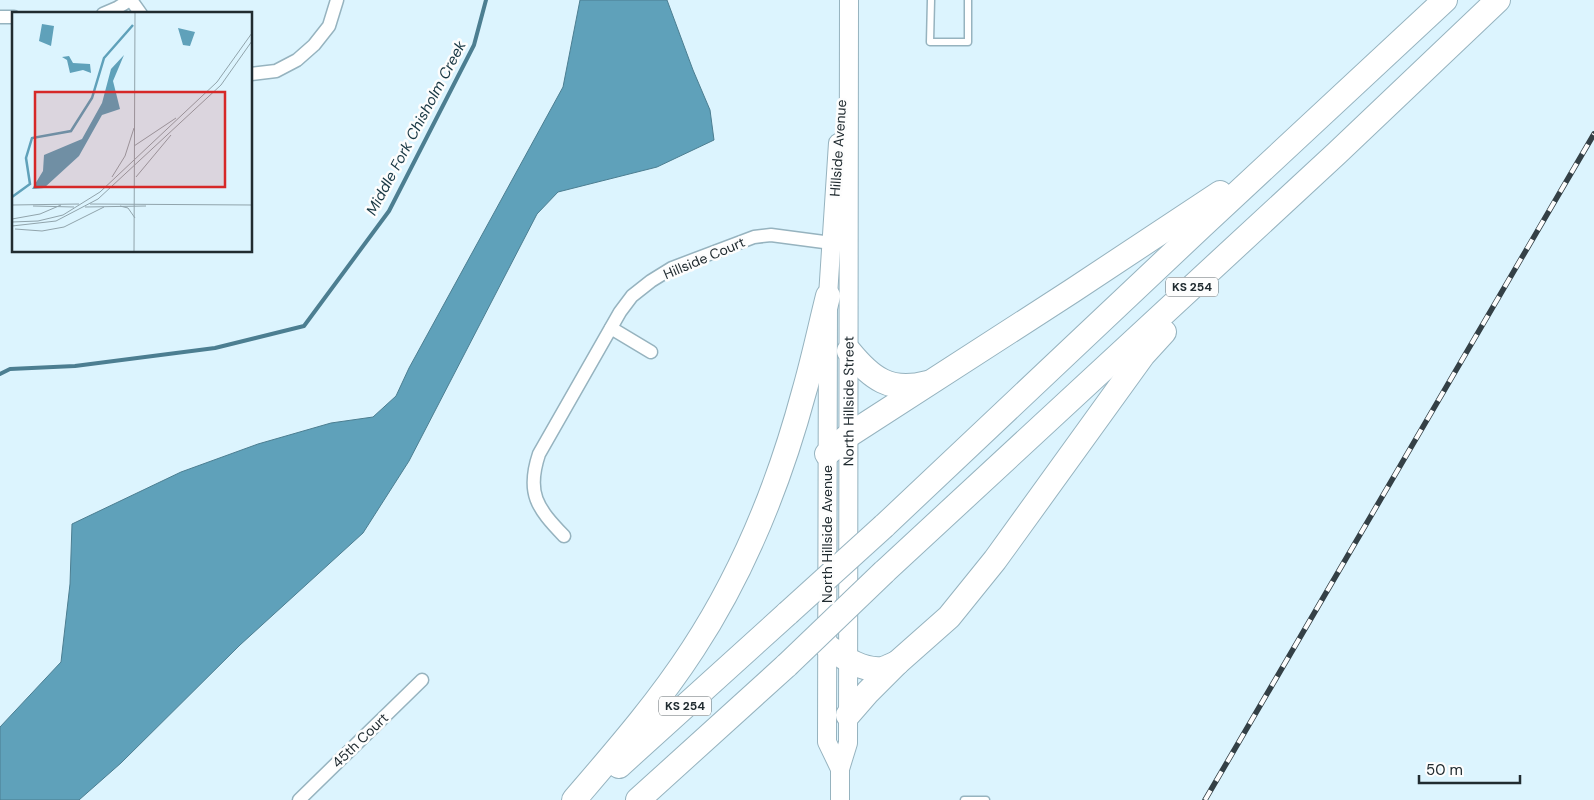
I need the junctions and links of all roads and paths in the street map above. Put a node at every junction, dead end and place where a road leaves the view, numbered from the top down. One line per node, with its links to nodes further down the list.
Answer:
1 (130, 0): 8 (street); 9 (street)
2 (337, 0): 10 (street)
3 (848, 0): 13 (main road, Hillside Avenue)
4 (931, 0): 5 (lane)
5 (968, 0)
6 (1444, 0): 11 (highway, KS 254)
7 (1498, 0): 12 (highway, KS 254)
8 (108, 12)
9 (139, 12)
10 (252, 74)
11 (1319, 118): 18 (highway); 30 (highway, KS 254, bridge)
12 (1338, 153): 24 (highway); 31 (highway, KS 254, bridge)
13 (840, 244): 14 (main road, Hillside Avenue); 15 (street, Hillside Court); 16 (main road, North Hillside Street)
14 (828, 296): 20 (main road, North Hillside Avenue); 29 (highway)
15 (611, 328): 17 (street); 21 (street, Hillside Court)
16 (849, 351): 18 (highway); 19 (main road, North Hillside Street)
17 (651, 352)
18 (929, 382): 19 (highway)
19 (849, 436): 20 (highway); 23 (main road, North Hillside Street)
20 (827, 454): 22 (main road, North Hillside Avenue)
21 (564, 536)
22 (828, 646): 23 (highway); 27 (main road, North Hillside Avenue)
23 (848, 660): 24 (highway); 26 (main road, North Hillside Street)
24 (897, 664): 26 (highway)
25 (422, 680): 28 (street, 45th Court)
26 (848, 715): 27 (main road, North Hillside Street)
27 (840, 769): 32 (main road, North Hillside Street)
28 (298, 800)
29 (574, 800)
30 (582, 800)
31 (638, 800)
32 (840, 800)
33 (964, 800): 34 (lane)
34 (986, 800)

